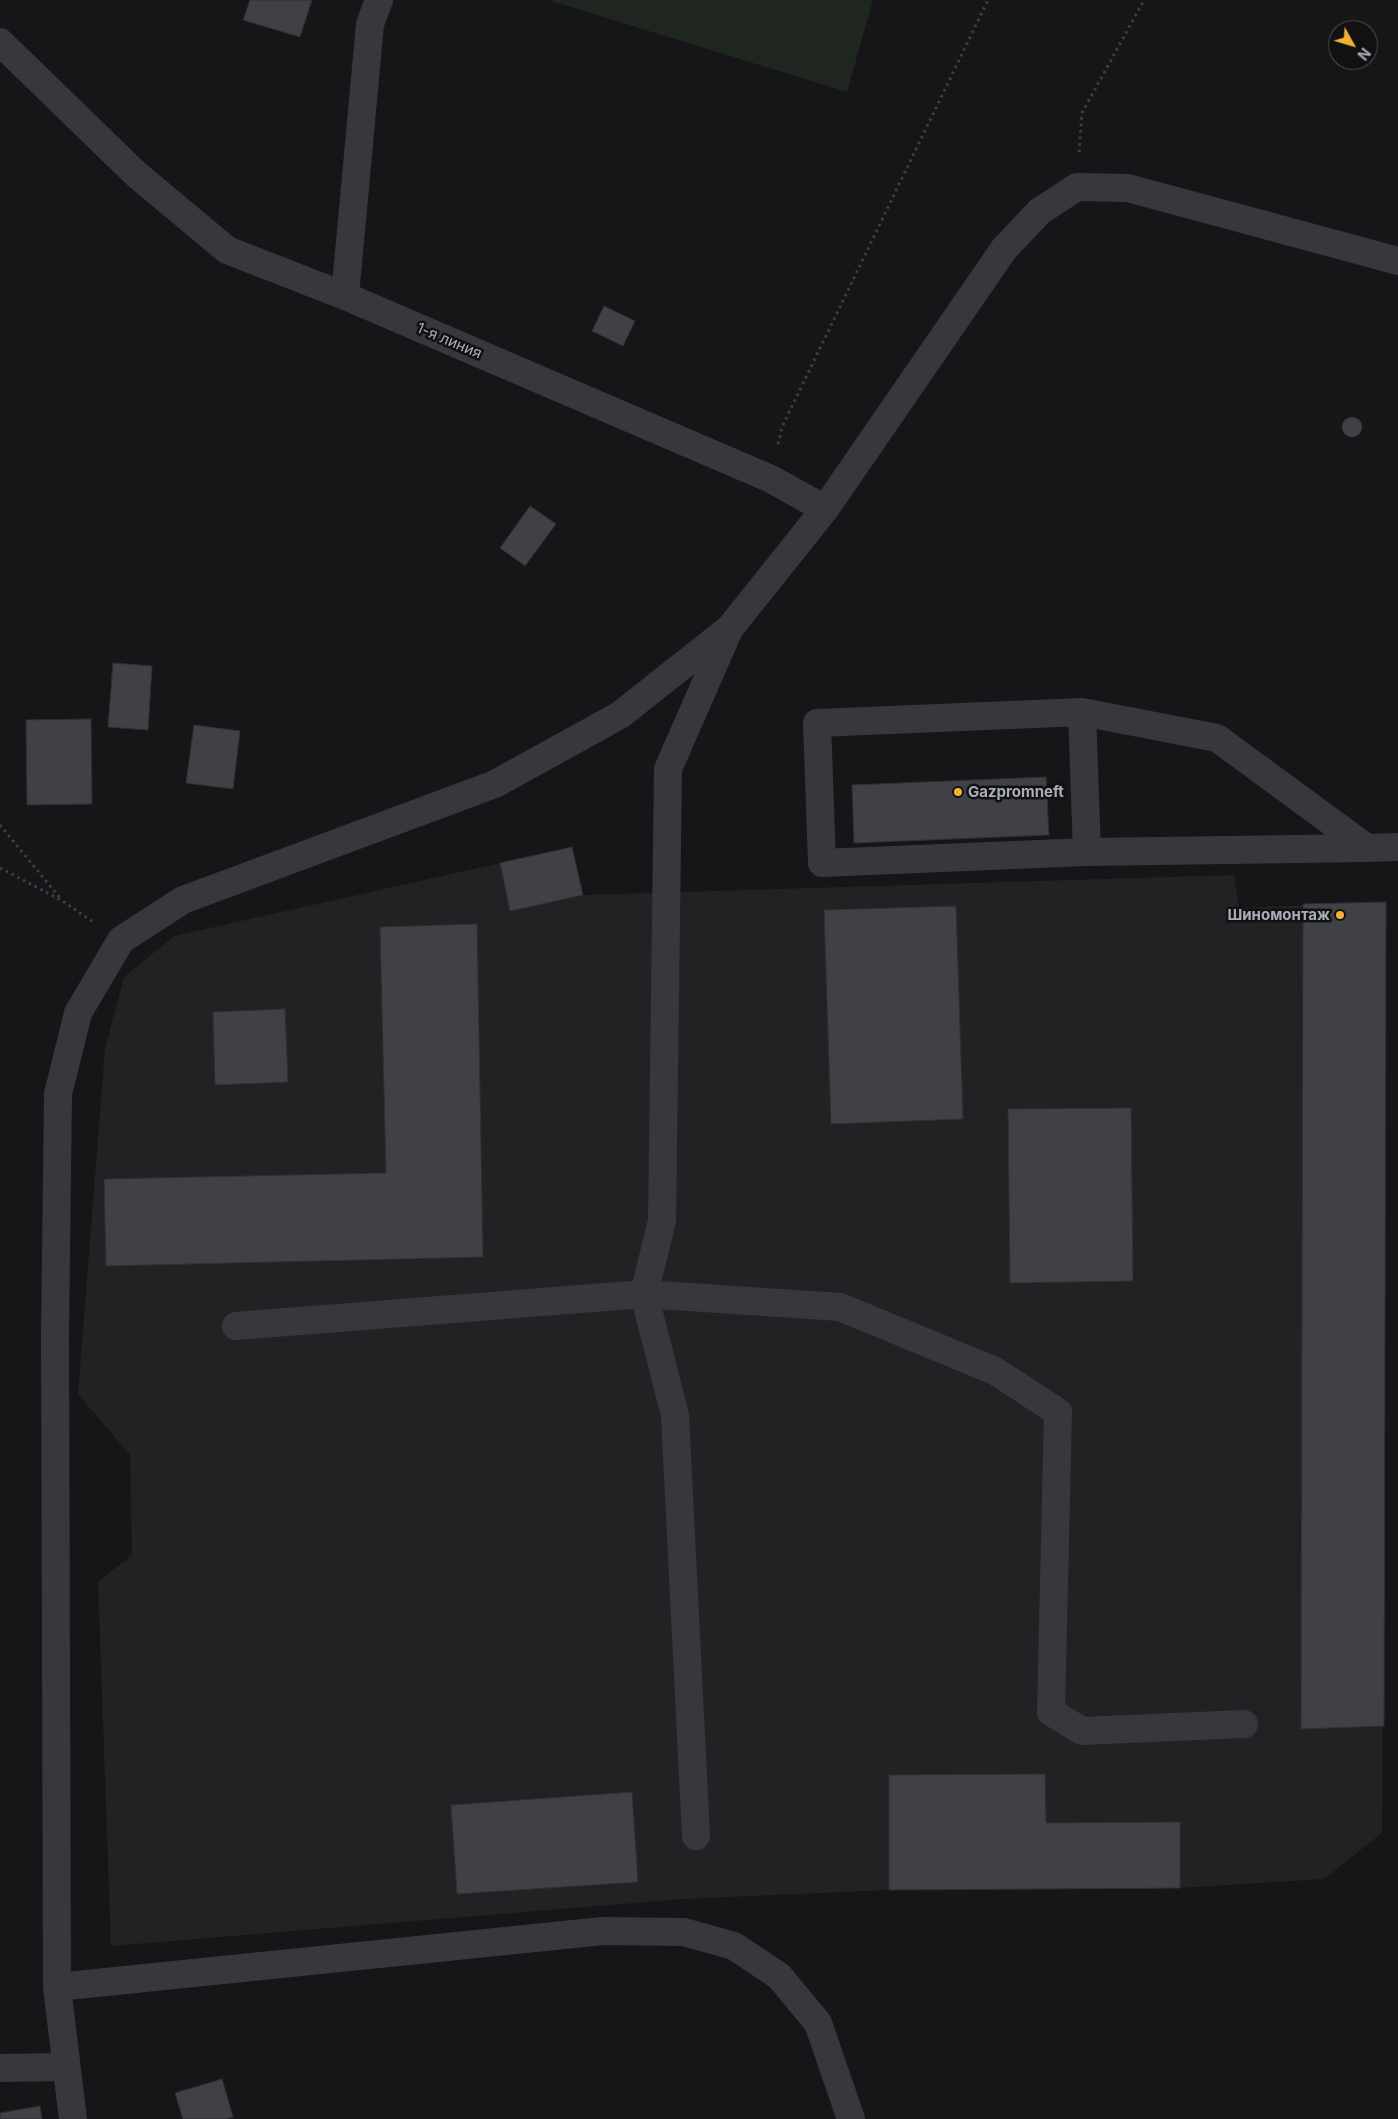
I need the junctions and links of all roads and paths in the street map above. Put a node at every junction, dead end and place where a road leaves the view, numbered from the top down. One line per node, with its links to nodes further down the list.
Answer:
1 (379, 0): 7 (street)
2 (988, 0): 8 (path)
3 (1144, 0): 5 (path)
4 (0, 42): 7 (street, 1-я линия)
5 (1077, 187): 6 (street); 9 (street)
6 (1398, 261)
7 (345, 296): 8 (street, 1-я линия)
8 (771, 479): 9 (street, 1-я линия)
9 (825, 509): 10 (street)
10 (730, 628): 18 (street); 19 (street)
11 (1082, 712): 14 (street); 15 (street); 15 (street)
12 (0, 825): 17 (path)
13 (1398, 847): 14 (street)
14 (1367, 848): 15 (street)
15 (1087, 852)
16 (0, 868): 17 (path)
17 (61, 900): 18 (path)
18 (121, 940): 23 (street)
19 (644, 1294): 20 (street); 21 (street); 22 (street)
20 (236, 1326)
21 (1244, 1724)
22 (696, 1836)
23 (57, 1986): 24 (street); 27 (street)
24 (65, 2066): 25 (street); 26 (street)
25 (0, 2068)
26 (72, 2119)
27 (851, 2119)

